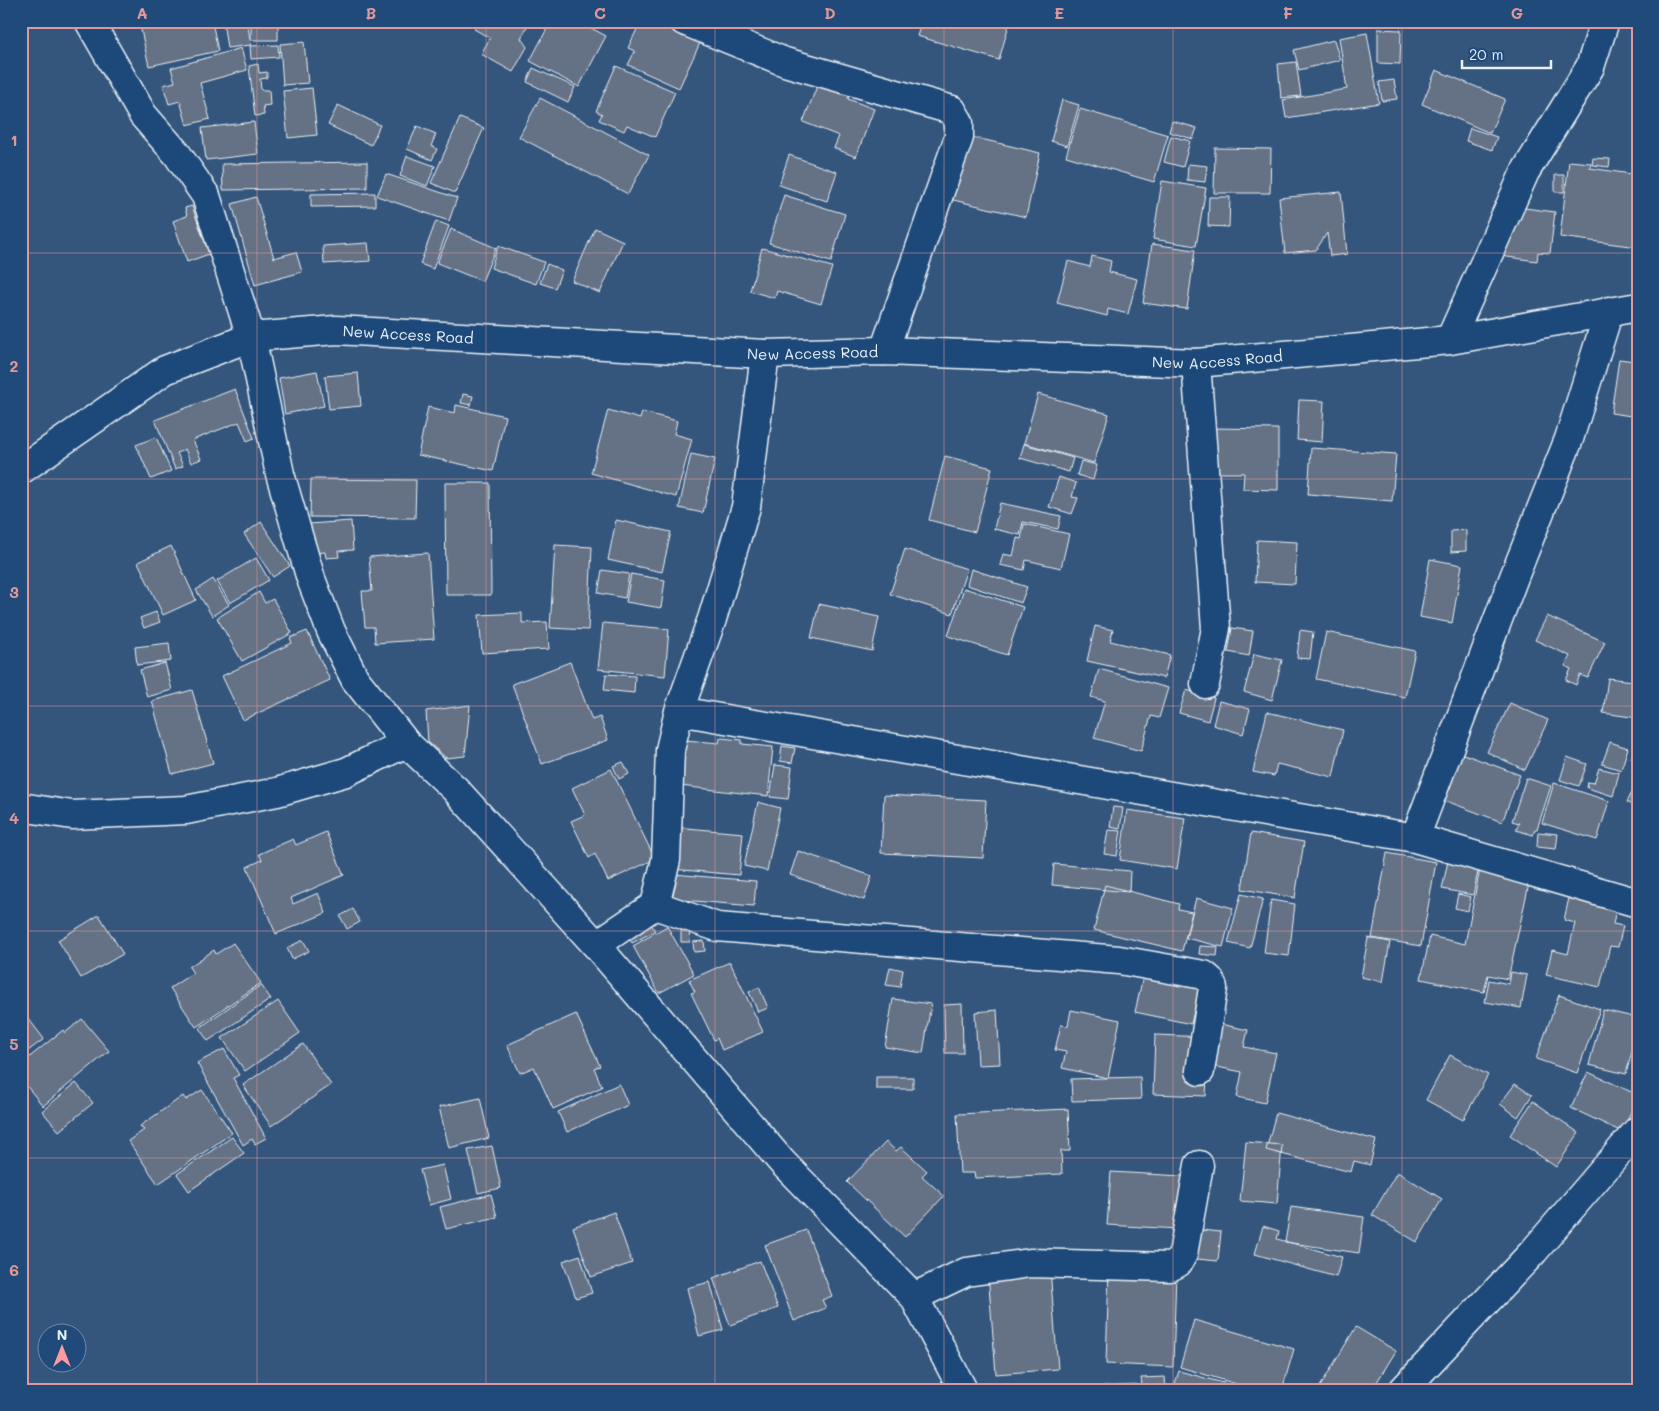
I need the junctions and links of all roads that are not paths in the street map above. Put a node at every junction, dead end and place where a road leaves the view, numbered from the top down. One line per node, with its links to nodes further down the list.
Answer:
1 (89, 21): 6 (street)
2 (684, 21): 8 (street)
3 (1605, 21): 7 (street)
4 (1638, 306): 5 (street, New Access Road)
5 (1609, 311): 7 (street, New Access Road); 16 (street)
6 (252, 336): 9 (street, New Access Road); 11 (street, New Access Road); 14 (street)
7 (1450, 340): 10 (street, New Access Road)
8 (884, 351): 9 (street, New Access Road); 10 (street, New Access Road)
9 (765, 354): 13 (street)
10 (1196, 363): 12 (street)
11 (21, 470)
12 (1205, 684)
13 (679, 711): 16 (street); 18 (street)
14 (406, 742): 15 (street); 19 (street)
15 (21, 807)
16 (1415, 838): 17 (street)
17 (1638, 903)
18 (654, 905): 19 (street); 20 (street)
19 (596, 945): 23 (street)
20 (1200, 1071)
21 (1638, 1130): 25 (street)
22 (1199, 1165): 23 (street)
23 (914, 1297): 24 (street)
24 (963, 1390)
25 (1403, 1390)

